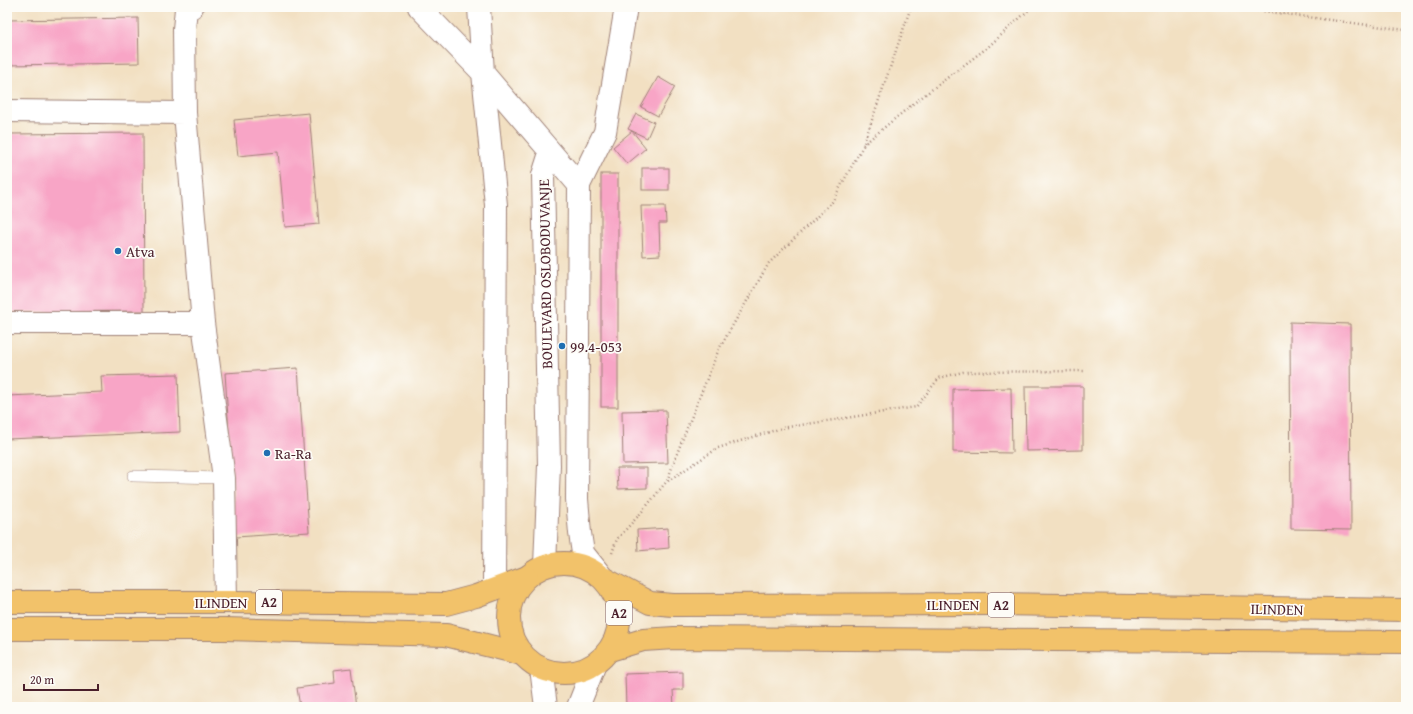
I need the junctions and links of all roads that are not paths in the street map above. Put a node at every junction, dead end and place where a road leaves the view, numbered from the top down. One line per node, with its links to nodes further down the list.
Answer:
1 (419, 7): 5 (street)
2 (479, 7): 5 (street)
3 (626, 7): 9 (street)
4 (187, 8): 7 (street)
5 (483, 73): 8 (street); 16 (street)
6 (7, 111): 7 (street)
7 (185, 113): 11 (street)
8 (550, 153): 9 (street); 14 (street, BOULEVARD OSLOBODUVANJE)
9 (579, 185): 15 (street)
10 (7, 323): 11 (street)
11 (203, 323): 13 (street)
12 (132, 476): 13 (lane)
13 (224, 478): 18 (street)
14 (536, 572): 15 (main road, ILINDEN / A2); 16 (main road, ILINDEN / A2); 22 (main road, ILINDEN / A2)
15 (603, 578): 19 (main road, ILINDEN / A2); 23 (main road, ILINDEN / A2)
16 (494, 589): 18 (main road, ILINDEN / A2)
17 (7, 602): 18 (main road, ILINDEN / A2)
18 (226, 602)
19 (1406, 610)
20 (7, 629): 22 (main road, ILINDEN / A2)
21 (1406, 642): 23 (main road, ILINDEN / A2)
22 (522, 654): 24 (main road, ILINDEN / A2)
23 (602, 657): 24 (main road, ILINDEN / A2); 26 (street)
24 (540, 668): 25 (street)
25 (546, 707)
26 (578, 707)

